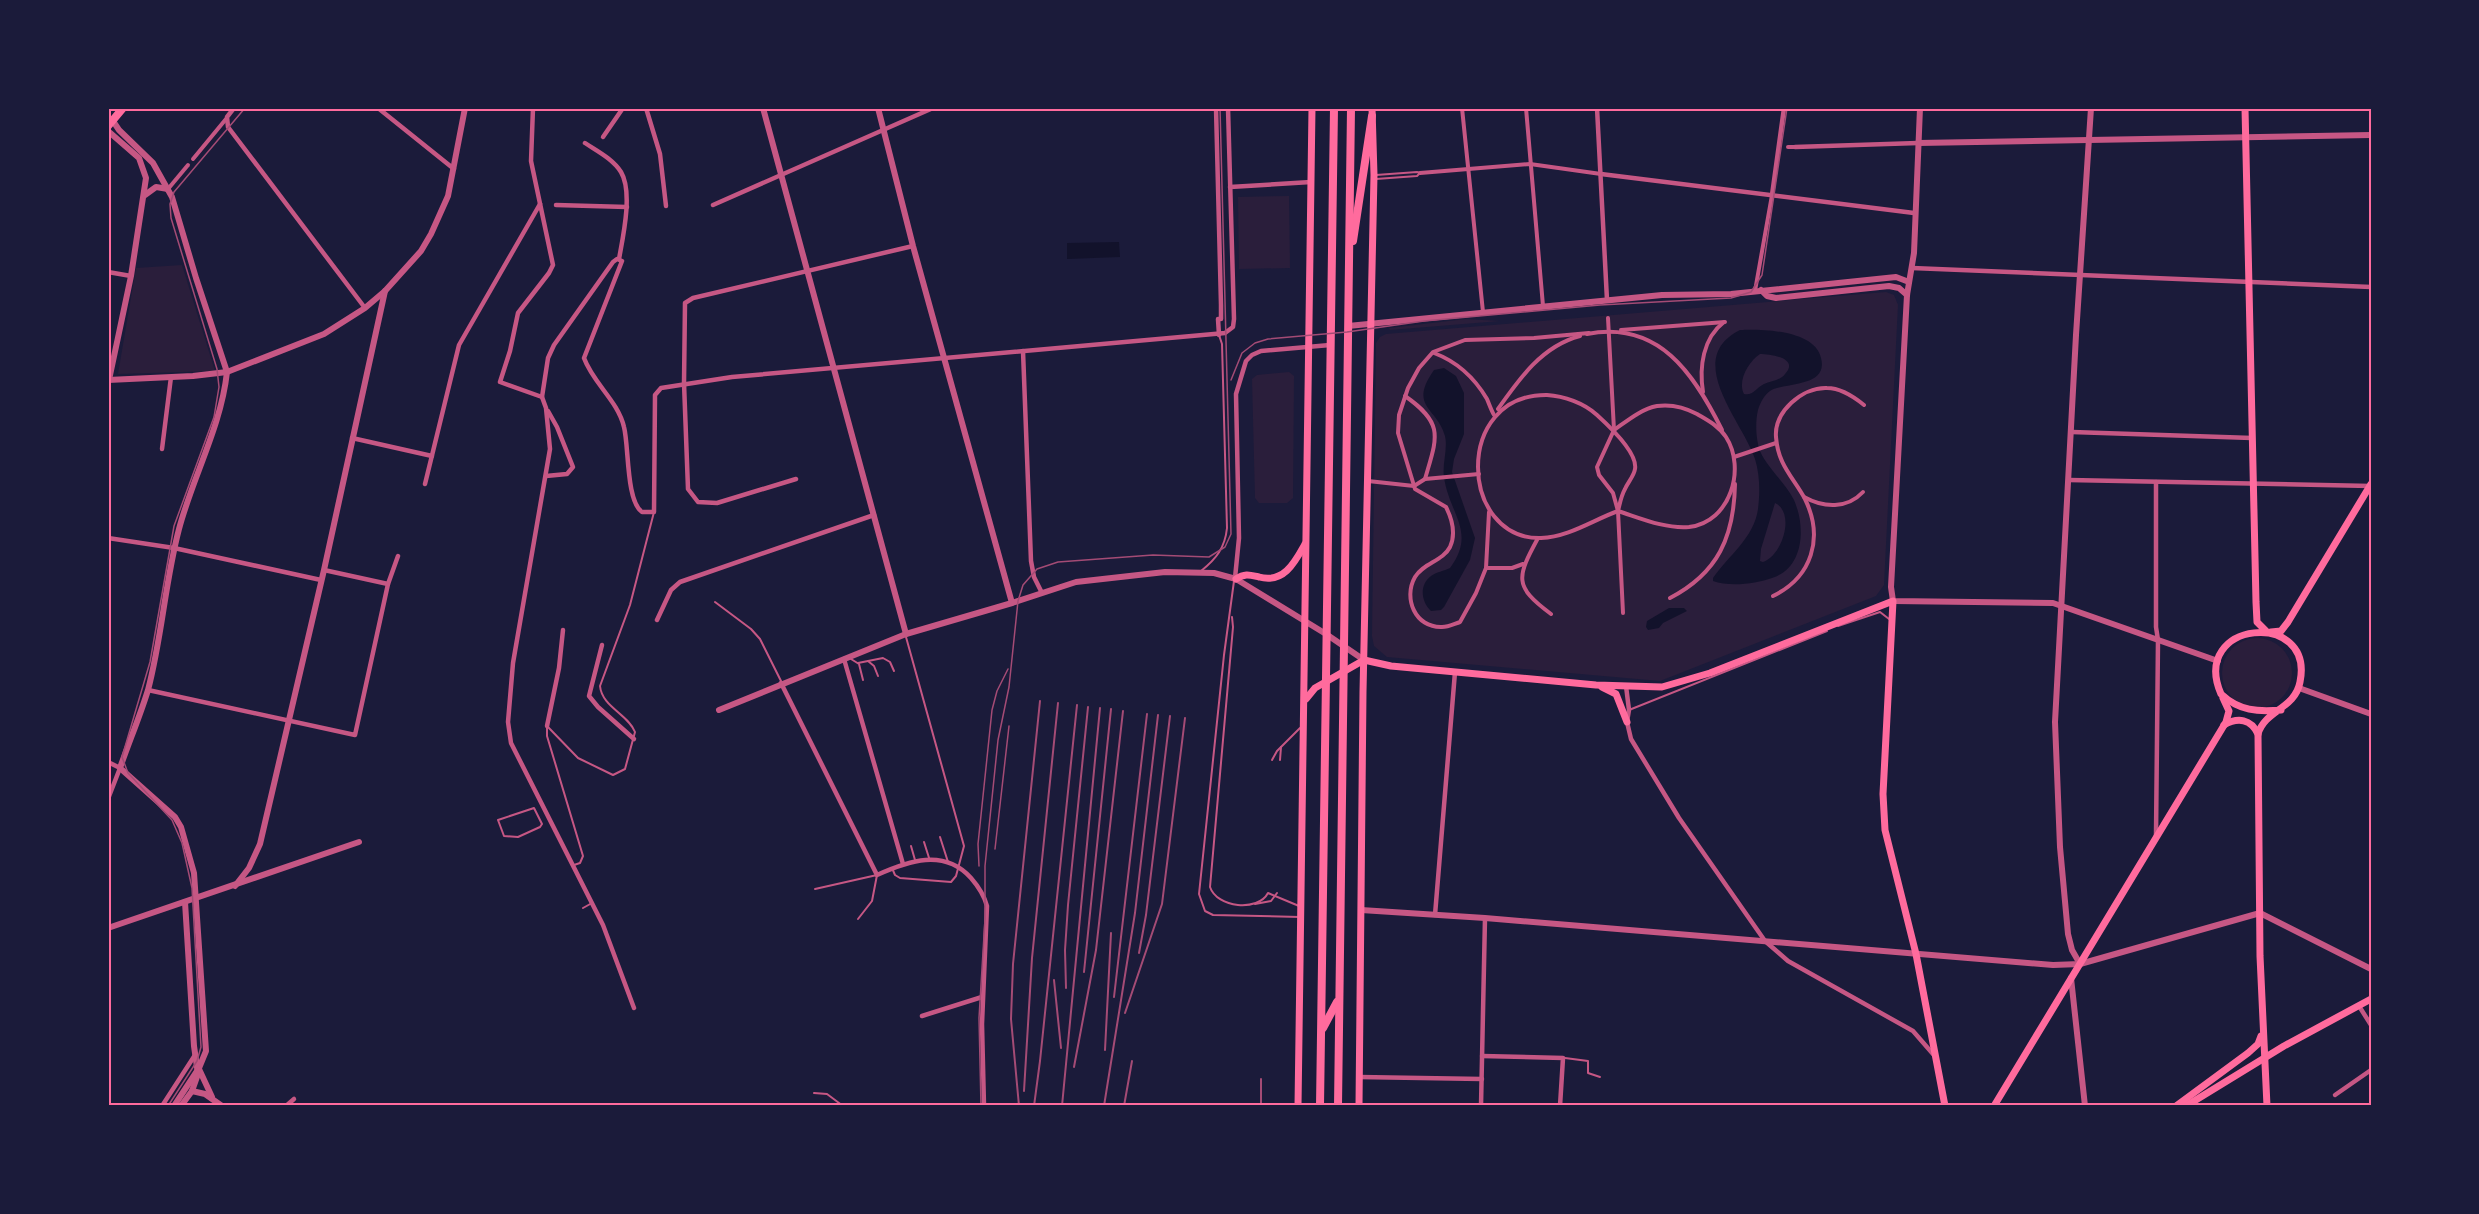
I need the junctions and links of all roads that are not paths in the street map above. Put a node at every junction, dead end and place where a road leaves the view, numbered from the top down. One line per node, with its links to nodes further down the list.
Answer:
1 (123, 108): 25 (main road)
2 (234, 108): 24 (street)
3 (378, 108): 40 (street)
4 (465, 108): 40 (street)
5 (533, 108): 50 (street)
6 (623, 108): 29 (street)
7 (646, 108): 52 (street)
8 (763, 108): 43 (street)
9 (878, 108): 26 (street)
10 (933, 108): 26 (street)
11 (1216, 108): 80 (street)
12 (1228, 108): 46 (street)
13 (1312, 108): 45 (main road)
14 (1334, 108): 82 (main road)
15 (1352, 108): 57 (main road)
16 (1462, 108): 39 (street)
17 (1526, 108): 37 (street)
18 (1597, 108): 42 (street)
19 (1784, 108): 48 (street)
20 (1920, 108): 33 (street)
21 (2091, 108): 31 (street)
22 (2245, 108): 30 (main road)
23 (1372, 112): 44 (main road); 57 (main road)
24 (226, 119): 36 (street); 72 (street)
25 (110, 122): 47 (street)
26 (885, 130): 43 (street); 56 (street)
27 (108, 131): 49 (street)
28 (2371, 135): 30 (street)
29 (603, 137)
30 (2246, 137): 31 (street); 64 (main road)
31 (2089, 140): 33 (street); 63 (street)
32 (585, 143): 54 (street)
33 (1918, 143): 35 (street); 55 (street)
34 (1788, 147): 35 (street)
35 (1796, 147)
36 (193, 159)
37 (1530, 164): 39 (street); 42 (street); 71 (street)
38 (188, 165): 47 (street)
39 (1469, 169): 41 (street); 73 (street)
40 (454, 170): 67 (street)
41 (1420, 174): 44 (lane)
42 (1601, 174): 48 (street); 70 (street)
43 (781, 175): 53 (street); 60 (street)
44 (1373, 177): 75 (main road)
45 (1311, 182): 46 (street); 81 (main road)
46 (1230, 187): 80 (street)
47 (168, 189): 49 (street); 87 (street)
48 (1772, 195): 55 (street); 68 (street)
49 (145, 196): 62 (street)
50 (540, 204): 94 (street); 105 (street)
51 (556, 205): 54 (street)
52 (666, 206)
53 (713, 206)
54 (627, 207): 58 (street)
55 (1914, 213): 59 (street)
56 (913, 246): 60 (street); 85 (street)
57 (1349, 258): 76 (main road)
58 (619, 260): 94 (street); 122 (street)
59 (1912, 268): 63 (street); 65 (street)
60 (807, 271): 86 (street); 90 (street)
61 (108, 272): 62 (street)
62 (130, 276): 89 (street)
63 (2079, 276): 64 (street); 99 (street)
64 (2250, 280): 66 (street); 102 (main road)
65 (1909, 282): 68 (street); 69 (street)
66 (2371, 287)
67 (385, 291): 72 (street); 101 (street)
68 (1758, 291): 69 (street); 70 (street)
69 (1907, 295): 140 (street)
70 (1607, 300): 71 (street)
71 (1543, 306): 73 (street)
72 (365, 308): 87 (street)
73 (1483, 312): 75 (street)
74 (1608, 318): 78 (street)
75 (1369, 323): 76 (street); 113 (main road)
76 (1348, 326): 156 (main road)
77 (1619, 330): 78 (street); 92 (street); 92 (street)
78 (1608, 331): 79 (street); 98 (street)
79 (1589, 333): 84 (street); 97 (street)
80 (1219, 334): 83 (street); 133 (lane)
81 (1309, 345): 82 (street); 127 (main road); 134 (street)
82 (1330, 345): 153 (main road)
83 (1023, 351): 85 (street); 137 (street)
84 (1433, 352): 93 (street); 97 (street)
85 (945, 358): 86 (street); 142 (street)
86 (835, 369): 90 (street); 124 (street)
87 (227, 372): 88 (street); 128 (street)
88 (171, 377): 89 (street); 104 (street)
89 (109, 380): 91 (street)
90 (684, 383): 110 (street); 122 (street)
91 (108, 389)
92 (1704, 394): 100 (street)
93 (1405, 396): 111 (street); 118 (street)
94 (542, 397): 96 (street)
95 (1864, 405): 103 (street)
96 (546, 408): 109 (street); 109 (street)
97 (1494, 416): 98 (street); 107 (street)
98 (1614, 430): 100 (street); 121 (street); 121 (street)
99 (2072, 432): 102 (street); 112 (street)
100 (1724, 435): 106 (street)
101 (352, 438): 105 (street); 132 (street)
102 (2252, 438): 115 (main road)
103 (1776, 443): 106 (street); 120 (street)
104 (162, 449)
105 (432, 456): 116 (street)
106 (1734, 457): 108 (street)
107 (1479, 474): 111 (street); 123 (street)
108 (1735, 474): 121 (street); 139 (street)
109 (546, 476): 202 (street)
110 (796, 479)
111 (1425, 479): 118 (street)
112 (2069, 480): 114 (street); 143 (street)
113 (1367, 481): 118 (street); 159 (main road)
114 (2156, 482): 115 (street); 154 (street)
115 (2253, 483): 117 (street); 151 (main road)
116 (425, 484)
117 (2371, 485): 151 (main road)
118 (1414, 486): 131 (street)
119 (1863, 492): 120 (street)
120 (1803, 496): 138 (street)
121 (1618, 511): 126 (street); 144 (street)
122 (654, 512): 185 (lane)
123 (1489, 512): 126 (street); 131 (street)
124 (874, 515): 147 (street); 152 (street)
125 (108, 538): 128 (street)
126 (1538, 538): 130 (street)
127 (1306, 542): 134 (main road); 148 (main road)
128 (174, 548): 135 (street); 172 (street)
129 (398, 556): 136 (street)
130 (1523, 564): 131 (street); 145 (street)
131 (1486, 568)
132 (324, 570): 135 (street); 136 (street)
133 (1199, 573): 134 (street); 137 (street)
134 (1236, 578): 146 (lane); 148 (street)
135 (321, 580): 179 (street)
136 (388, 584): 179 (street)
137 (1042, 593): 142 (street)
138 (1773, 596)
139 (1670, 598)
140 (1893, 601): 143 (street); 149 (main road); 170 (main road)
141 (715, 603): 168 (lane)
142 (1012, 603): 152 (street)
143 (2061, 605): 154 (street); 224 (street)
144 (1623, 613)
145 (1551, 614)
146 (1231, 615): 212 (lane); 218 (lane)
147 (657, 620)
148 (1306, 621): 153 (street); 174 (main road)
149 (1892, 624): 177 (lane); 223 (main road)
150 (563, 630): 183 (street)
151 (2268, 632): 160 (main road); 171 (main road)
152 (906, 634): 157 (street); 203 (lane)
153 (1326, 634): 156 (street); 167 (main road)
154 (2158, 640): 160 (street); 194 (street)
155 (602, 645): 185 (street)
156 (1343, 645): 159 (street); 163 (main road)
157 (844, 657): 161 (lane); 168 (street); 201 (street)
158 (867, 660): 161 (lane); 162 (lane); 165 (lane)
159 (1364, 660): 163 (main road); 164 (main road); 215 (main road)
160 (2218, 661): 173 (main road)
161 (858, 663): 166 (lane)
162 (894, 671)
163 (1343, 671): 167 (main road); 228 (main road)
164 (1455, 672): 169 (main road); 217 (street)
165 (878, 676)
166 (864, 680)
167 (1325, 681): 174 (main road); 235 (main road)
168 (781, 683): 175 (street); 205 (street)
169 (1596, 685): 170 (main road); 180 (main road)
170 (1626, 686): 177 (street)
171 (2299, 688): 176 (main road); 178 (street)
172 (148, 690): 179 (street); 190 (street)
173 (2221, 694): 176 (main road); 182 (main road)
174 (1305, 702): 181 (main road)
175 (720, 710)
176 (2281, 710): 184 (main road)
177 (1629, 711): 180 (street)
178 (2371, 714)
179 (289, 721): 206 (street)
180 (1627, 722): 222 (street)
181 (1304, 723): 186 (lane); 213 (main road)
182 (2224, 725): 184 (main road); 194 (main road)
183 (547, 726): 185 (lane); 202 (lane)
184 (2258, 734): 216 (main road)
185 (634, 739)
186 (1281, 747): 187 (lane); 188 (lane)
187 (1272, 760)
188 (1280, 760)
189 (108, 762): 190 (street)
190 (120, 768): 191 (street); 209 (street)
191 (108, 799)
192 (940, 837): 200 (lane)
193 (508, 838): 193 (lane)
194 (2156, 839): 224 (main road)
195 (359, 842): 206 (street)
196 (924, 842): 199 (lane)
197 (911, 846): 198 (lane)
198 (915, 860): 199 (street); 201 (street)
199 (930, 861): 200 (street)
200 (948, 862): 203 (street)
201 (903, 864): 204 (street)
202 (573, 866): 211 (street)
203 (959, 866): 204 (lane); 227 (street)
204 (892, 868): 205 (street)
205 (877, 875): 207 (lane); 220 (lane)
206 (235, 886): 209 (street)
207 (815, 889)
208 (1277, 894): 212 (lane); 212 (lane); 213 (lane)
209 (196, 898): 210 (street); 241 (street)
210 (184, 902): 221 (street); 236 (street)
211 (592, 903): 214 (lane); 231 (street)
212 (1253, 904)
213 (1302, 907): 218 (main road)
214 (583, 908)
215 (1362, 910): 217 (street); 243 (main road)
216 (2260, 913): 224 (street); 225 (street); 234 (main road)
217 (1435, 915): 219 (street)
218 (1301, 916): 258 (main road)
219 (1485, 918): 222 (street); 237 (street)
220 (858, 919)
221 (108, 928)
222 (1765, 941): 223 (street); 238 (street)
223 (1916, 954): 224 (street); 238 (main road)
224 (2080, 964): 226 (main road)
225 (2371, 969)
226 (2071, 978): 265 (main road); 266 (street)
227 (982, 997): 232 (street); 257 (street)
228 (1338, 998): 235 (main road); 260 (main road)
229 (2371, 999): 230 (main road)
230 (2359, 1006): 233 (street); 240 (main road)
231 (634, 1008)
232 (922, 1016)
233 (2371, 1025)
234 (2262, 1031): 240 (main road); 267 (main road)
235 (1321, 1032): 259 (main road)
236 (195, 1055): 241 (street); 251 (street)
237 (1482, 1056): 239 (street); 245 (street)
238 (1935, 1056): 264 (main road)
239 (1563, 1058): 244 (lane); 263 (street)
240 (2264, 1058): 268 (main road); 269 (main road)
241 (199, 1068): 246 (street); 249 (street); 252 (street)
242 (2371, 1070): 248 (street)
243 (1359, 1077): 245 (street); 261 (main road)
244 (1599, 1077)
245 (1482, 1079): 262 (street)
246 (192, 1091): 249 (street); 253 (street)
247 (814, 1093): 256 (lane)
248 (2335, 1095)
249 (212, 1098): 254 (street)
250 (294, 1099): 255 (street)
251 (162, 1106)
252 (174, 1106)
253 (182, 1106)
254 (222, 1106)
255 (286, 1106)
256 (843, 1106)
257 (984, 1106)
258 (1298, 1106)
259 (1320, 1106)
260 (1338, 1106)
261 (1359, 1106)
262 (1481, 1106)
263 (1560, 1106)
264 (1945, 1106)
265 (1994, 1106)
266 (2085, 1106)
267 (2176, 1106)
268 (2186, 1106)
269 (2267, 1106)

